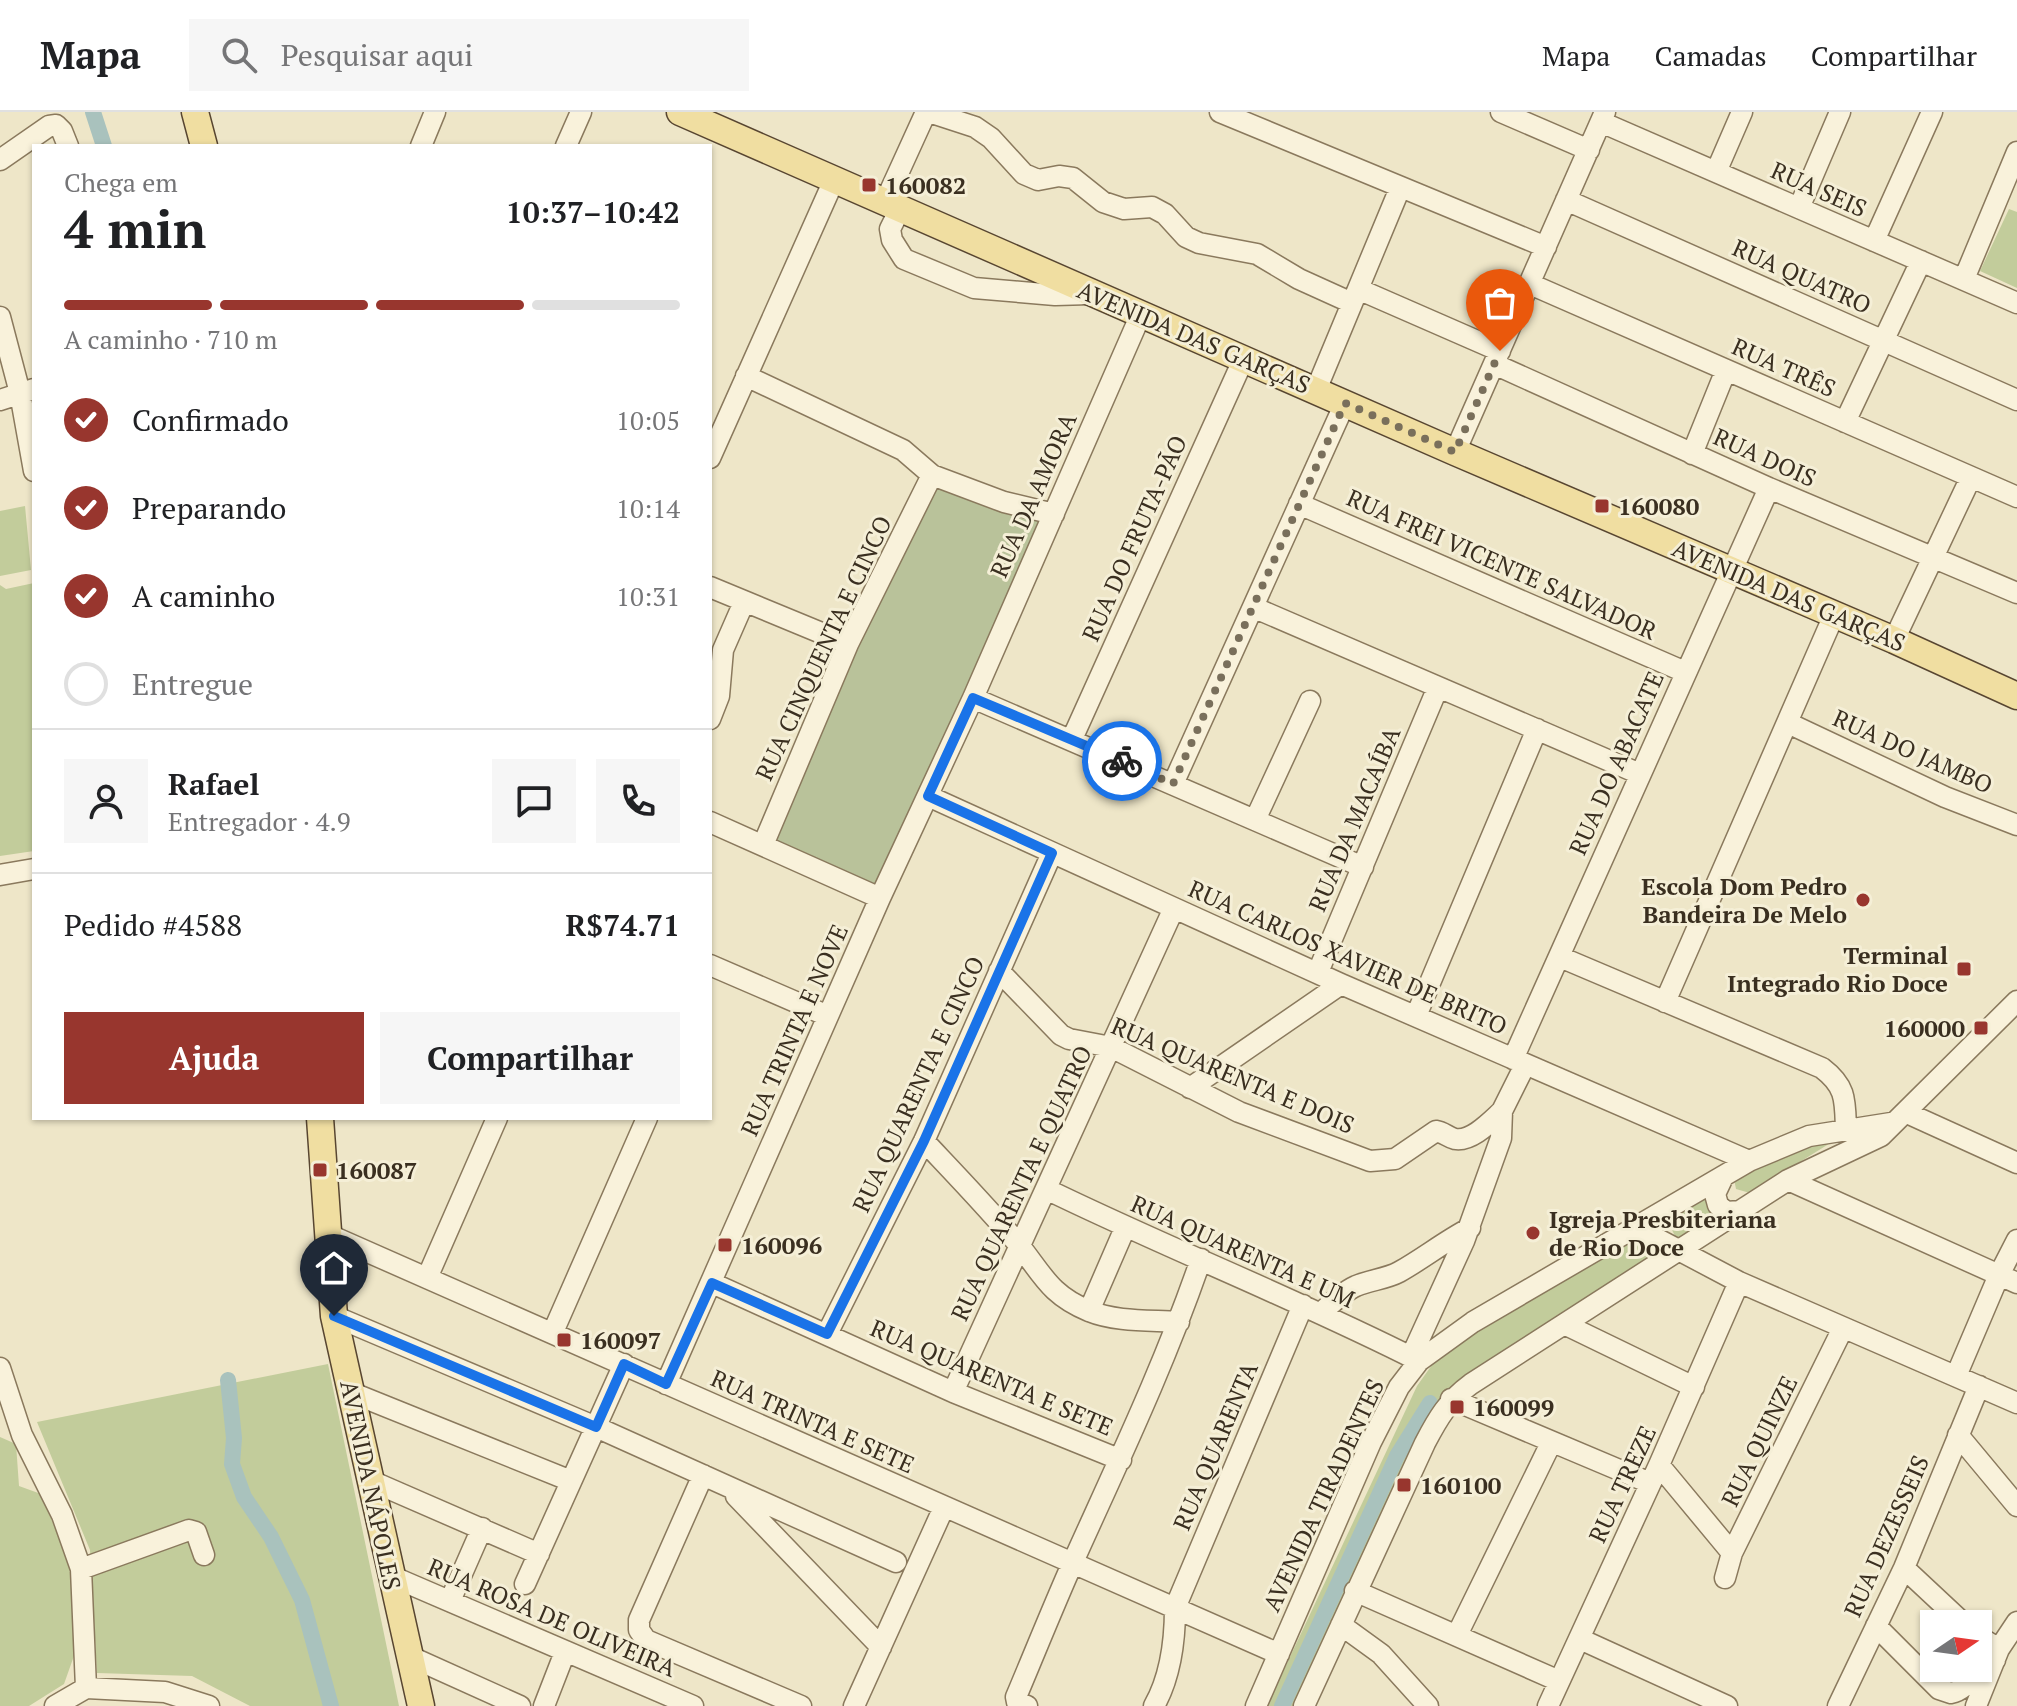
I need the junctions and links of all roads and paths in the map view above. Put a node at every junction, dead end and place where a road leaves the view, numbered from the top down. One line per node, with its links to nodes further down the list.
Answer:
1 (195, 112): 14 (main road)
2 (581, 112): 16 (street)
3 (680, 112): 12 (main road, AVENIDA DAS GARÇAS)
4 (927, 112): 24 (street); 32 (street, RUA DOIS)
5 (1501, 112): 17 (street)
6 (1742, 112): 20 (street)
7 (1840, 112): 25 (street)
8 (1932, 112): 26 (street)
9 (1231, 114): 22 (street)
10 (427, 115): 15 (street)
11 (1603, 117): 17 (street); 20 (street, RUA SEIS)
12 (714, 138): 21 (main road, AVENIDA DAS GARÇAS)
13 (67, 144): 19 (street)
14 (207, 144)
15 (421, 144)
16 (567, 144)
17 (1589, 150): 23 (street)
18 (2017, 152): 29 (street)
19 (0, 160)
20 (1716, 172): 25 (street, RUA SEIS)
21 (834, 180): 24 (main road, AVENIDA DAS GARÇAS); 40 (street)
22 (1400, 188): 27 (street); 32 (street)
23 (1566, 200): 27 (street); 36 (street, RUA QUATRO)
24 (892, 206): 31 (main road, AVENIDA DAS GARÇAS); 31 (street)
25 (1799, 208): 26 (street, RUA SEIS)
26 (1874, 241): 28 (street, RUA SEIS)
27 (1546, 247): 30 (street)
28 (1921, 261): 29 (street, RUA SEIS); 36 (street)
29 (1964, 279): 33 (street, RUA SEIS)
30 (1530, 284): 38 (street); 39 (street, RUA TRÊS)
31 (1095, 294): 34 (main road, AVENIDA DAS GARÇAS)
32 (1355, 296): 38 (street, RUA DOIS); 41 (street)
33 (2017, 303)
34 (1141, 314): 37 (main road, AVENIDA DAS GARÇAS); 56 (street, RUA DA AMORA)
35 (0, 317): 42 (street)
36 (1883, 341): 44 (street, RUA QUATRO); 46 (street)
37 (1244, 358): 41 (main road, AVENIDA DAS GARÇAS); 74 (street, RUA DO FRUTA-PÃO)
38 (1497, 358): 48 (street); 50 (street, RUA DOIS)
39 (1726, 370): 46 (street, RUA TRÊS); 50 (street)
40 (746, 376): 49 (street); 51 (street)
41 (1316, 390): 45 (main road, AVENIDA DAS GARÇAS)
42 (27, 391): 43 (street); 47 (street)
43 (0, 400)
44 (2017, 400)
45 (1345, 403): 48 (main road, AVENIDA DAS GARÇAS); 55 (street)
46 (1845, 422): 52 (street, RUA TRÊS)
47 (32, 448)
48 (1455, 452): 58 (main road, AVENIDA DAS GARÇAS)
49 (712, 453)
50 (1692, 454): 53 (street, RUA DOIS)
51 (932, 475): 56 (street); 65 (street, RUA CINQUENTA E CINCO)
52 (1971, 477): 54 (street, RUA TRÊS); 57 (street)
53 (1769, 488): 57 (street, RUA DOIS); 58 (street, RUA DO ABACATE)
54 (2017, 497)
55 (1299, 504): 62 (street); 66 (street, RUA FREI VICENTE SALVADOR)
56 (1054, 514): 69 (street, RUA DA AMORA)
57 (1931, 556): 60 (street, RUA DOIS); 64 (street)
58 (1731, 571): 63 (main road, AVENIDA DAS GARÇAS); 66 (street, RUA DO ABACATE)
59 (712, 588): 61 (street)
60 (2017, 593)
61 (744, 602): 65 (street); 71 (street)
62 (1255, 608): 67 (street); 76 (street)
63 (1834, 615): 64 (main road, AVENIDA DAS GARÇAS); 72 (street)
64 (1894, 640): 68 (main road, AVENIDA DAS GARÇAS)
65 (848, 644): 81 (street, RUA CINQUENTA E CINCO)
66 (1685, 672): 75 (street, RUA DO ABACATE)
67 (1438, 687): 73 (street); 83 (street, RUA DA MACAÍBA)
68 (2017, 696)
69 (973, 698): 74 (street); 77 (street, RUA TRINTA E NOVE)
70 (1310, 701): 78 (street)
71 (712, 714)
72 (1788, 723): 80 (street, RUA DO JAMBO); 94 (street)
73 (1537, 729): 75 (street); 96 (street)
74 (1072, 739): 76 (street)
75 (1640, 774): 88 (street, RUA DO ABACATE)
76 (1173, 784): 78 (street)
77 (928, 796): 82 (street, RUA CARLOS XAVIER DE BRITO); 86 (street, RUA TRINTA E NOVE)
78 (1255, 820): 83 (street)
79 (712, 823): 81 (street)
80 (2017, 825)
81 (763, 845): 86 (street)
82 (1052, 853): 87 (street, RUA CARLOS XAVIER DE BRITO); 90 (street, RUA QUARENTA E CINCO)
83 (1363, 867): 91 (street, RUA DA MACAÍBA)
84 (32, 869): 85 (street)
85 (0, 875)
86 (880, 898): 95 (street, RUA TRINTA E NOVE)
87 (1174, 908): 91 (street, RUA CARLOS XAVIER DE BRITO); 97 (street, RUA QUARENTA E QUATRO)
88 (1560, 957): 94 (street); 98 (street, RUA DO ABACATE)
89 (712, 969): 95 (street)
90 (999, 971): 97 (street, RUA QUARENTA E DOIS); 106 (street, RUA QUARENTA E CINCO)
91 (1318, 972): 92 (street, RUA CARLOS XAVIER DE BRITO)
92 (1341, 984): 96 (street, RUA CARLOS XAVIER DE BRITO); 99 (street)
93 (2017, 1001): 101 (street)
94 (1665, 1002): 105 (street)
95 (828, 1016): 124 (street, RUA TRINTA E NOVE)
96 (1416, 1016): 98 (street, RUA CARLOS XAVIER DE BRITO)
97 (1111, 1047): 99 (street, RUA QUARENTA E DOIS); 111 (street, RUA QUARENTA E QUATRO)
98 (1519, 1062): 100 (street, RUA DO ABACATE); 107 (street, RUA CARLOS XAVIER DE BRITO)
99 (1190, 1088): 100 (street, RUA QUARENTA E DOIS)
100 (1502, 1111): 115 (street)
101 (1901, 1118): 105 (street, AVENIDA TIRADENTES); 108 (street); 109 (street)
102 (320, 1120): 116 (main road, AVENIDA NÁPOLES)
103 (496, 1120): 121 (street)
104 (646, 1120): 131 (street)
105 (1846, 1131): 107 (street, AVENIDA TIRADENTES); 109 (street)
106 (924, 1141): 118 (street); 132 (street, RUA QUARENTA E CINCO)
107 (1749, 1161): 110 (street, AVENIDA TIRADENTES)
108 (2017, 1163)
109 (1796, 1176): 112 (street); 122 (street)
110 (1723, 1177): 112 (street); 113 (street, AVENIDA TIRADENTES)
111 (1046, 1189): 114 (street, RUA QUARENTA E UM); 118 (street, RUA QUARENTA E QUATRO)
112 (1741, 1211): 119 (street)
113 (1635, 1227): 119 (street); 133 (street, AVENIDA TIRADENTES)
114 (1125, 1228): 120 (street, RUA QUARENTA E UM); 126 (street)
115 (1470, 1228): 125 (street); 133 (street)
116 (327, 1234): 121 (street, RUA TRINTA E SETE); 127 (main road, AVENIDA NÁPOLES)
117 (2017, 1240): 122 (street)
118 (1020, 1246): 126 (street); 141 (street, RUA QUARENTA E QUATRO)
119 (1680, 1250): 123 (street); 129 (street)
120 (1201, 1259): 125 (street, RUA QUARENTA E UM); 128 (street)
121 (427, 1278): 131 (street, RUA TRINTA E SETE)
122 (2008, 1279): 136 (street)
123 (1739, 1282): 130 (street); 139 (street, RUA TREZE)
124 (712, 1283): 132 (street, RUA QUARENTA E SETE); 137 (street, RUA TRINTA E NOVE)
125 (1312, 1309): 133 (street, RUA QUARENTA E UM); 170 (street, RUA QUARENTA)
126 (1089, 1311): 128 (street)
127 (334, 1316): 140 (main road, AVENIDA NÁPOLES); 144 (street)
128 (1179, 1322): 149 (street)
129 (1564, 1324): 139 (street); 142 (street)
130 (1843, 1328): 136 (street); 158 (street, RUA QUINZE)
131 (553, 1332): 134 (street, RUA TRINTA E SETE)
132 (827, 1334): 141 (street, RUA QUARENTA E SETE)
133 (1415, 1359): 180 (street, AVENIDA TIRADENTES)
134 (624, 1364): 137 (street, RUA TRINTA E SETE); 144 (street)
135 (0, 1368): 146 (street)
136 (1956, 1376): 138 (street)
137 (666, 1384): 156 (street, RUA TRINTA E SETE)
138 (1979, 1386): 143 (street); 147 (street, RUA DEZESSEIS)
139 (1694, 1387): 150 (street, RUA TREZE)
140 (350, 1392): 152 (main road, AVENIDA NÁPOLES); 153 (street)
141 (953, 1392): 149 (street, RUA QUARENTA E SETE)
142 (1451, 1399): 148 (street); 168 (street)
143 (2017, 1403)
144 (596, 1427): 151 (street); 153 (street)
145 (0, 1429): 146 (street)
146 (22, 1435): 164 (street)
147 (1958, 1435): 155 (street); 163 (street, RUA DEZESSEIS)
148 (1551, 1443): 150 (street); 175 (street)
149 (1121, 1460): 162 (street)
150 (1655, 1474): 158 (street); 176 (street, RUA TREZE)
151 (703, 1475): 154 (street); 192 (street)
152 (369, 1480): 157 (street); 165 (main road, AVENIDA NÁPOLES)
153 (571, 1481): 159 (street)
154 (728, 1487): 161 (street); 177 (street)
155 (2017, 1506)
156 (944, 1507): 162 (street, RUA TRINTA E SETE); 177 (street)
157 (482, 1528): 159 (street); 169 (street)
158 (1732, 1553): 166 (street, RUA QUINZE)
159 (539, 1554): 167 (street)
160 (204, 1555): 164 (street)
161 (896, 1562)
162 (1072, 1563): 170 (street, RUA TRINTA E SETE); 194 (street)
163 (1904, 1568): 171 (street); 174 (street, RUA DEZESSEIS)
164 (81, 1569): 184 (street)
165 (391, 1576): 169 (street, RUA ROSA DE OLIVEIRA); 182 (main road, AVENIDA NÁPOLES)
166 (1725, 1578)
167 (525, 1584)
168 (1355, 1591): 173 (street); 175 (street)
169 (450, 1601): 179 (street, RUA ROSA DE OLIVEIRA)
170 (1175, 1608): 180 (street, RUA TRINTA E SETE); 195 (street, RUA QUARENTA)
171 (1949, 1610)
172 (2017, 1622): 181 (street)
173 (1341, 1625): 185 (street); 197 (street)
174 (1876, 1626): 181 (street); 200 (street, RUA DEZESSEIS)
175 (1457, 1635): 183 (street)
176 (1580, 1639): 183 (street, RUA TREZE); 199 (street)
177 (881, 1647): 193 (street)
178 (1992, 1649): 181 (street)
179 (565, 1652): 190 (street); 191 (street, RUA ROSA DE OLIVEIRA)
180 (1279, 1654): 196 (street, AVENIDA TIRADENTES)
181 (1997, 1654): 201 (street)
182 (409, 1656): 188 (main road, AVENIDA NÁPOLES); 189 (street)
183 (1559, 1681): 198 (street, RUA TREZE)
184 (86, 1688): 186 (street); 187 (street)
185 (1422, 1704)
186 (55, 1706)
187 (209, 1706)
188 (421, 1706)
189 (520, 1706)
190 (544, 1706)
191 (693, 1706)
192 (801, 1706)
193 (854, 1706)
194 (1027, 1706)
195 (1154, 1706)
196 (1256, 1706)
197 (1304, 1706)
198 (1548, 1706)
199 (1727, 1706)
200 (1838, 1706)
201 (1976, 1706)

